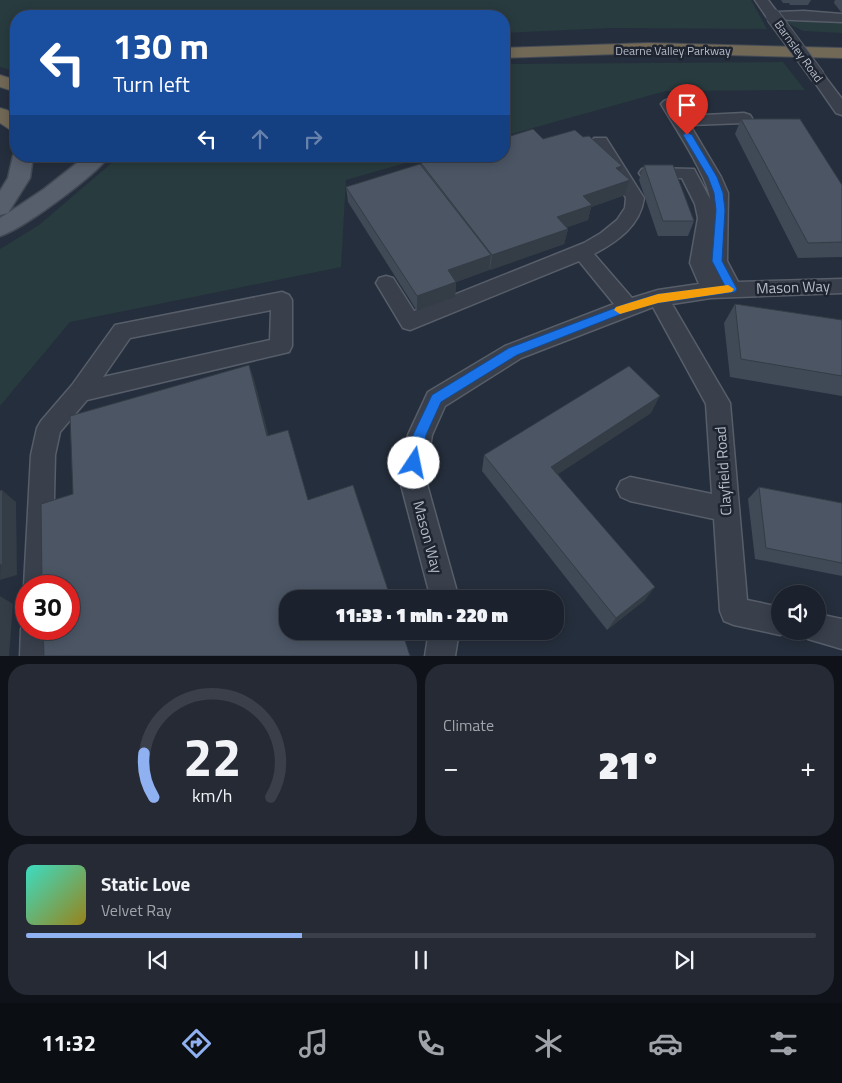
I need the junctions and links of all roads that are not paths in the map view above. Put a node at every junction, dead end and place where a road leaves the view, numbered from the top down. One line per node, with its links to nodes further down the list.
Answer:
1 (761, 0): 2 (street, Barnsley Road)
2 (773, 16): 3 (street); 8 (street, Barnsley Road, bridge)
3 (842, 18)
4 (510, 39): 5 (highway, Dearne Valley Parkway)
5 (842, 41)
6 (510, 53): 7 (highway, Dearne Valley Parkway)
7 (842, 53)
8 (842, 110)
9 (744, 118): 19 (street)
10 (600, 141): 16 (street)
11 (22, 162): 14 (main road)
12 (92, 162): 15 (main road)
13 (646, 173): 19 (street)
14 (0, 208)
15 (0, 228)
16 (582, 252): 17 (street); 21 (street)
17 (386, 283)
18 (842, 286): 19 (street, Mason Way)
19 (721, 290): 20 (street, Mason Way)
20 (658, 298): 21 (street, Mason Way); 24 (street, Clayfield Road)
21 (628, 307): 26 (street, Mason Way)
22 (80, 392): 22 (street); 25 (street)
23 (630, 489): 24 (street)
24 (726, 509): 27 (street, Clayfield Road)
25 (38, 575)
26 (443, 590)
27 (771, 619)
28 (826, 631): 29 (street)
29 (842, 634)
30 (36, 640): 32 (street)
31 (443, 640): 33 (street)
32 (35, 656)
33 (440, 656)

